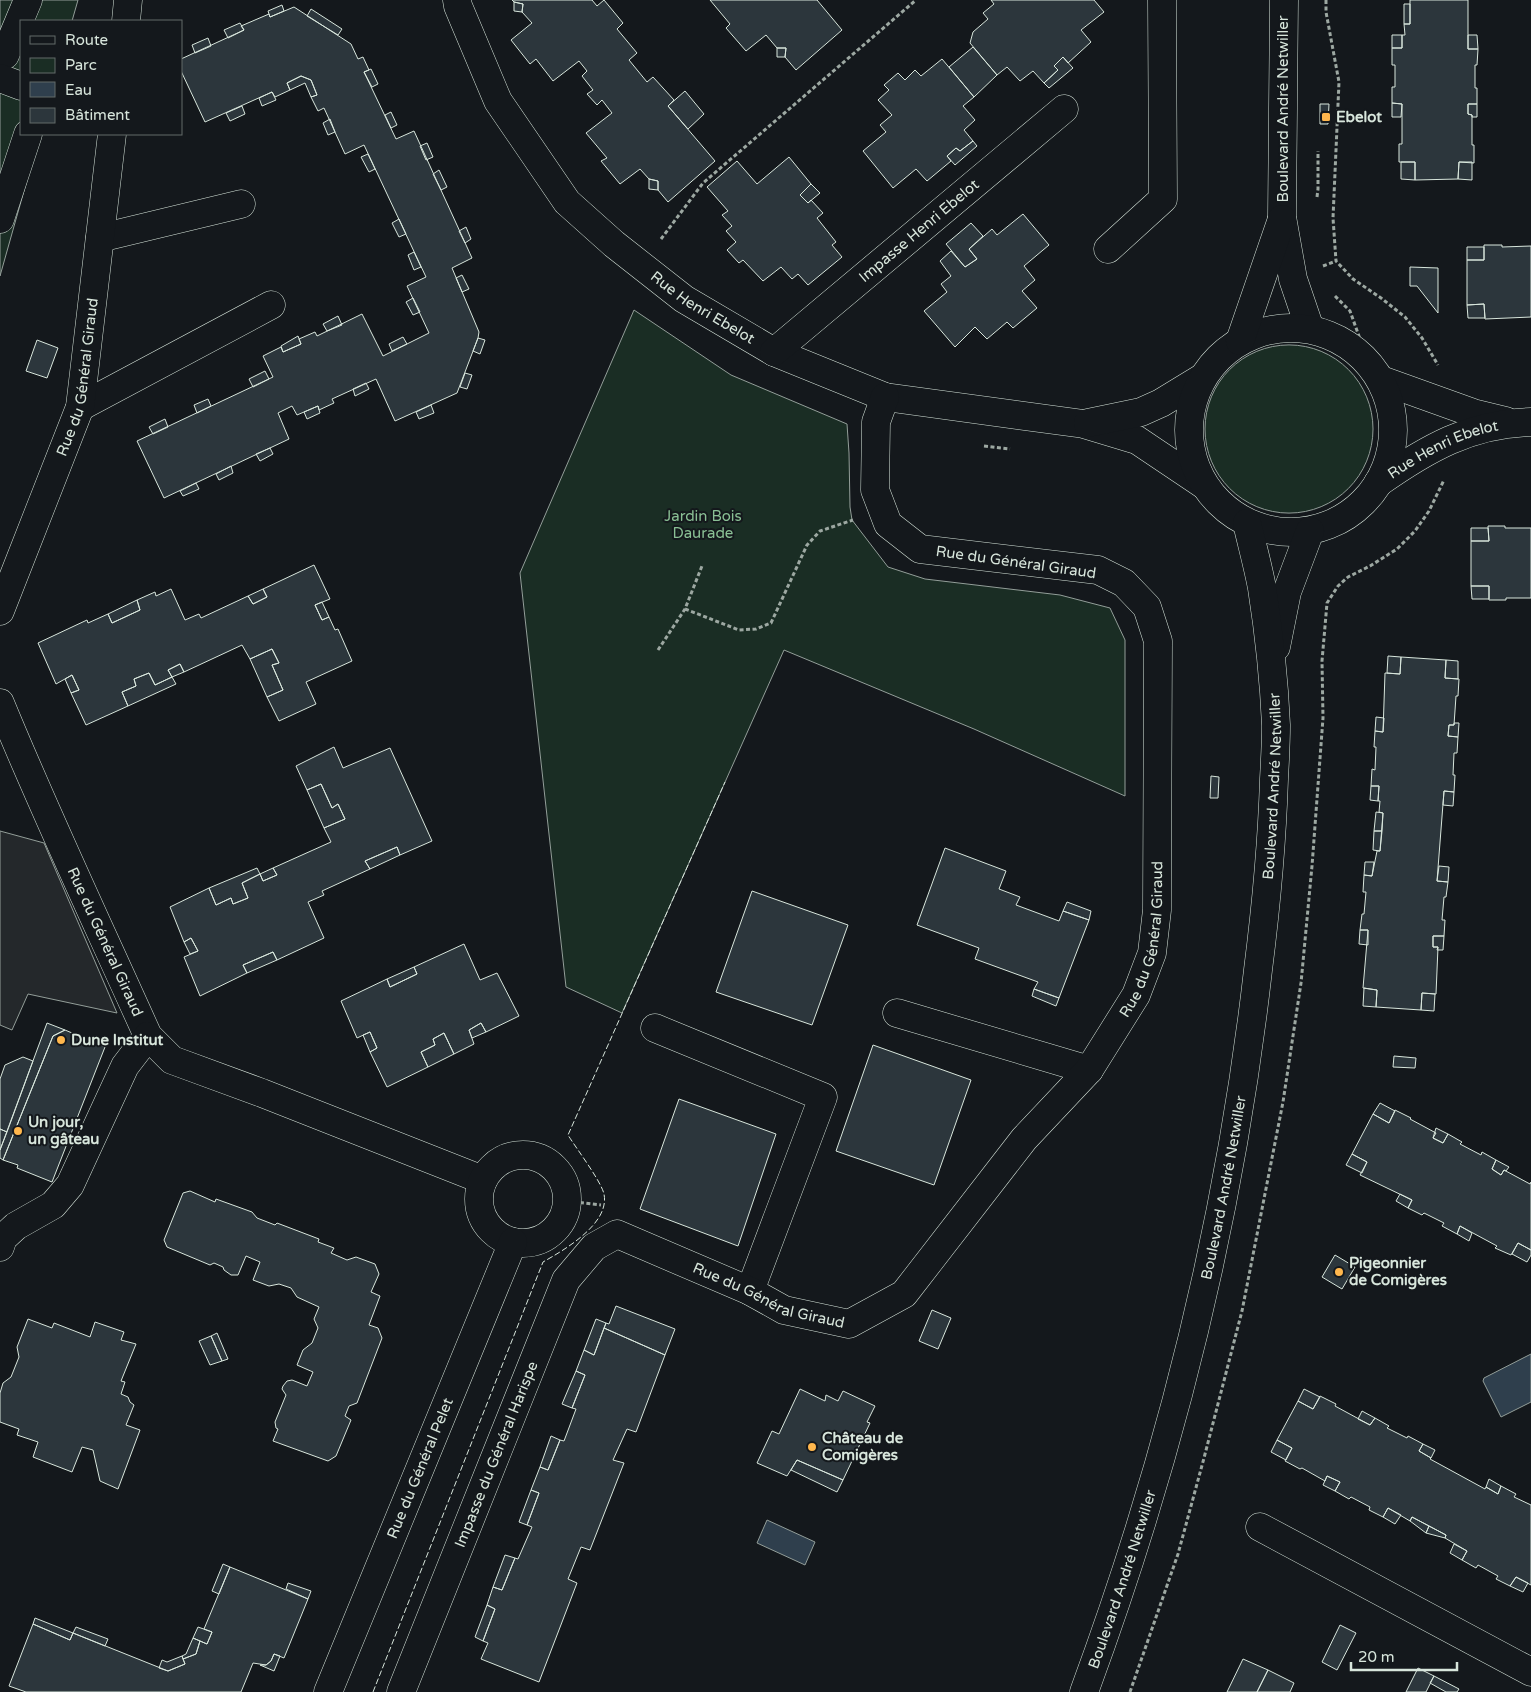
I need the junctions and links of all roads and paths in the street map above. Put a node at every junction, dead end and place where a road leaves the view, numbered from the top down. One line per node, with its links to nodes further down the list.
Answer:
1 (28, 0): 9 (street)
2 (128, 0): 8 (street)
3 (457, 0): 21 (street, Rue Henri Ebelot)
4 (916, 0): 21 (path)
5 (1162, 0): 20 (street)
6 (1284, 0): 17 (street, Boulevard André Netwiller)
7 (1326, 0): 30 (path)
8 (126, 20)
9 (1, 64): 10 (street)
10 (20, 85)
11 (1064, 109): 26 (street, Impasse Henri Ebelot)
12 (28, 135): 18 (street)
13 (112, 135): 19 (street, Rue du Général Giraud)
14 (1318, 143): 15 (path)
15 (1316, 199)
16 (241, 204): 19 (street)
17 (1282, 217): 24 (street, Boulevard André Netwiller); 25 (street, Boulevard André Netwiller)
18 (0, 218)
19 (100, 238): 31 (street, Rue du Général Giraud)
20 (1108, 249)
21 (642, 266): 26 (street, Rue Henri Ebelot)
22 (1333, 295): 27 (path)
23 (271, 305): 31 (street)
24 (1310, 329): 25 (street); 27 (street)
25 (1240, 340): 28 (street)
26 (774, 352): 29 (street, Rue Henri Ebelot)
27 (1375, 373): 30 (street, Rue Henri Ebelot); 35 (street)
28 (1202, 378): 33 (street, Rue Henri Ebelot); 36 (street)
29 (885, 396): 33 (street, Rue Henri Ebelot); 37 (street, Rue du Général Giraud)
30 (1446, 404): 32 (street, Rue Henri Ebelot)
31 (80, 407): 43 (street, Rue du Général Giraud)
32 (1521, 422): 34 (street, Rue Henri Ebelot)
33 (1084, 424): 36 (street, Rue Henri Ebelot)
34 (1446, 442): 35 (street, Rue Henri Ebelot); 41 (path)
35 (1378, 483): 39 (street)
36 (1204, 485): 38 (street)
37 (882, 510): 42 (path); 50 (street, Rue du Général Giraud)
38 (1247, 523): 39 (street); 45 (street, Boulevard André Netwiller)
39 (1310, 531): 45 (street, Boulevard André Netwiller)
40 (702, 566): 42 (path)
41 (1327, 603)
42 (685, 609): 44 (path)
43 (0, 611)
44 (658, 650)
45 (1272, 667): 62 (street, Boulevard André Netwiller)
46 (0, 703): 49 (street, Rue du Général Giraud)
47 (897, 1013): 50 (street)
48 (655, 1028): 57 (street)
49 (148, 1036): 51 (street, Rue du Général Giraud); 56 (street)
50 (1089, 1070): 57 (street, Rue du Général Giraud)
51 (483, 1180): 52 (street); 55 (street)
52 (567, 1201): 53 (path); 55 (street)
53 (604, 1205)
54 (617, 1234): 57 (street, Rue du Général Giraud); 61 (street, Impasse du Général Harispe)
55 (513, 1242): 60 (street, Rue du Général Pelet)
56 (0, 1247)
57 (750, 1290)
58 (1260, 1527): 59 (street)
59 (1531, 1672)
60 (328, 1692)
61 (400, 1692)
62 (1084, 1692)

